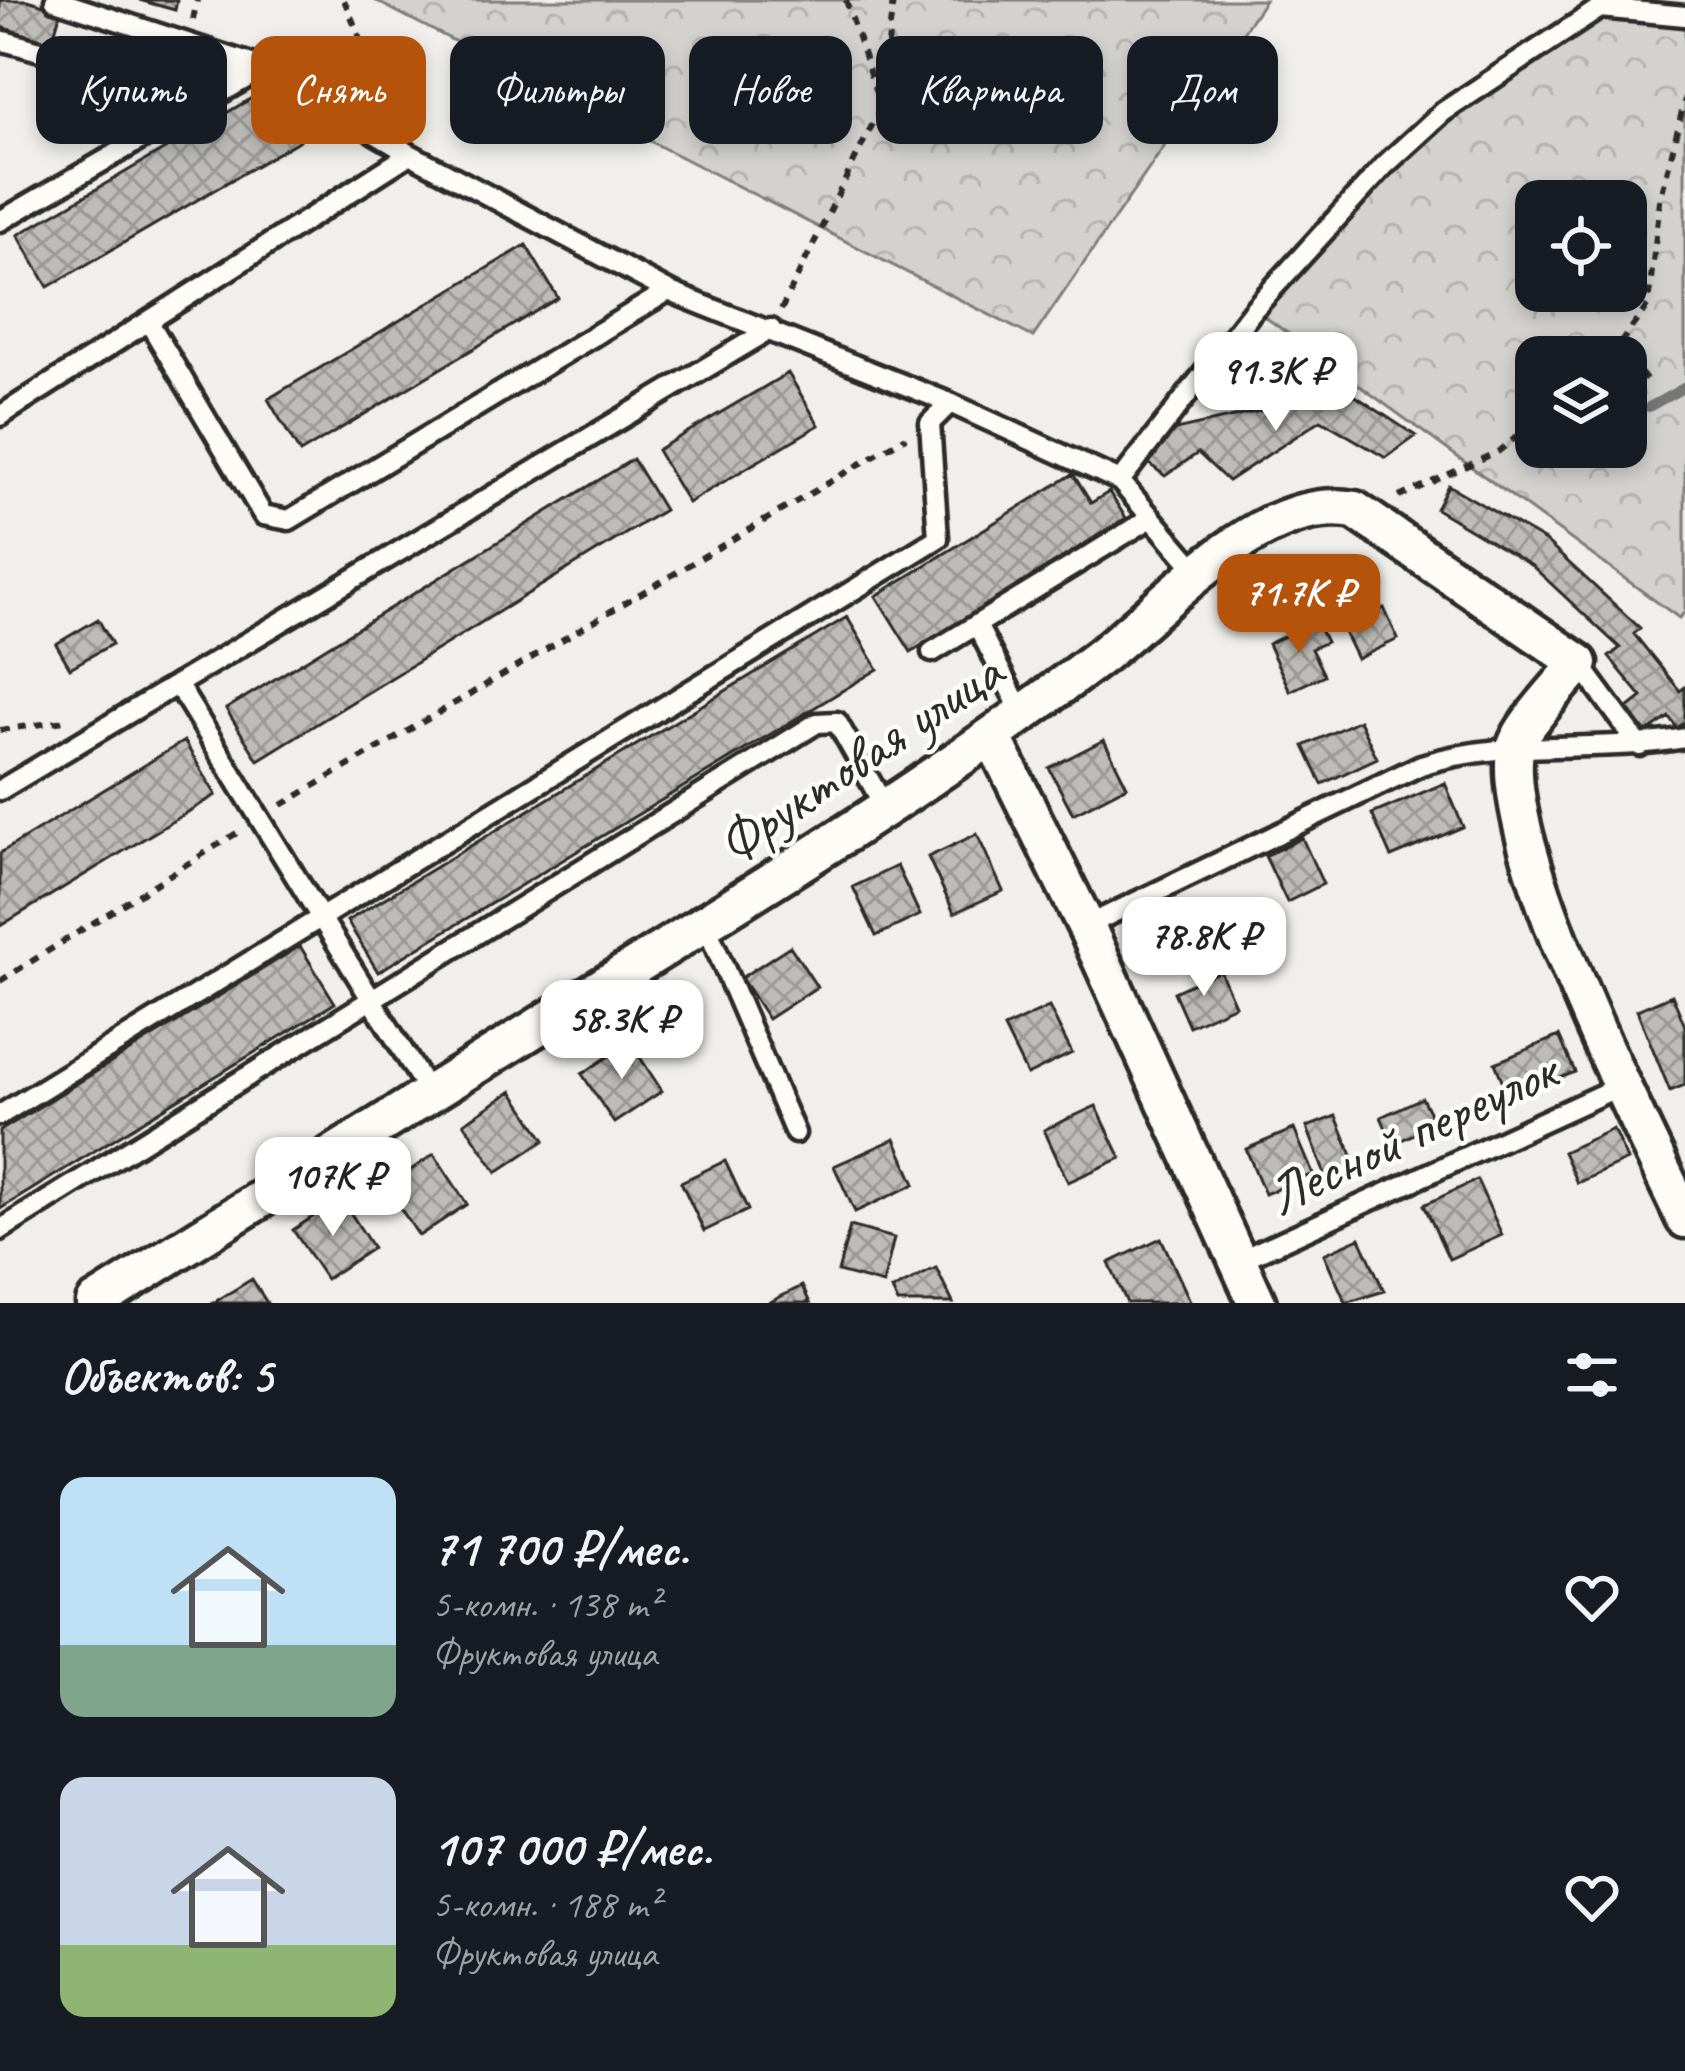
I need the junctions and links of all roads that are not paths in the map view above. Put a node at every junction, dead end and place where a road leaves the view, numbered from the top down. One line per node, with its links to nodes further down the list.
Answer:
1 (55, 0): 4 (lane)
2 (1685, 16): 15 (lane)
3 (0, 40): 5 (lane)
4 (251, 64)
5 (251, 70)
6 (251, 76): 9 (lane)
7 (393, 144): 8 (lane)
8 (410, 154): 10 (lane); 11 (lane)
9 (0, 221)
10 (668, 291): 11 (lane); 12 (lane)
11 (151, 324): 14 (lane)
12 (771, 329): 13 (lane); 21 (lane)
13 (950, 404): 15 (lane); 29 (lane)
14 (0, 416)
15 (1120, 481): 16 (lane)
16 (1151, 518): 17 (lane); 18 (lane)
17 (1198, 572): 20 (street, Фруктовая улица); 22 (street, Фруктовая улица)
18 (977, 625): 19 (lane); 22 (lane)
19 (932, 652)
20 (1579, 663): 25 (street); 26 (lane)
21 (177, 684): 27 (lane); 29 (lane)
22 (1023, 715): 23 (street, Фруктовая улица)
23 (993, 738): 28 (street, Фруктовая улица); 31 (street)
24 (1685, 738): 26 (lane)
25 (1514, 745): 26 (lane); 31 (lane); 33 (street)
26 (1640, 746)
27 (0, 790)
28 (887, 811): 30 (street, Фруктовая улица); 32 (lane)
29 (319, 916): 32 (lane); 35 (lane)
30 (705, 923): 34 (street, Фруктовая улица); 36 (lane)
31 (1086, 926): 39 (street)
32 (373, 1003): 34 (lane); 38 (lane)
33 (1622, 1085): 37 (street); 39 (lane, Лесной переулок)
34 (429, 1094): 40 (street, Фруктовая улица)
35 (0, 1115)
36 (795, 1133)
37 (1685, 1219)
38 (0, 1230)
39 (1238, 1261): 41 (street)
40 (95, 1303)
41 (1257, 1303)

